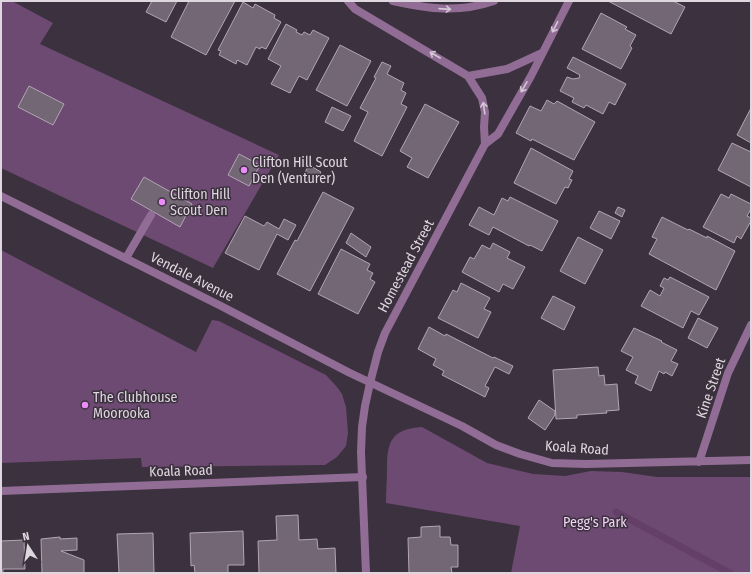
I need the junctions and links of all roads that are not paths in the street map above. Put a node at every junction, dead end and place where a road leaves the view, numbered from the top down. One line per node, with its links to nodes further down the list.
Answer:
1 (348, 1): 6 (street, one-way to 1)
2 (393, 1): 3 (street, one-way to 3)
3 (494, 1)
4 (569, 1): 5 (street, Homestead Street, one-way to 5)
5 (542, 52): 6 (street); 7 (street, Homestead Street, one-way to 7)
6 (468, 76): 7 (street, one-way to 6)
7 (485, 144): 12 (street, Homestead Street)
8 (1, 196): 10 (street, Vendale Avenue)
9 (151, 215): 10 (street)
10 (126, 258): 12 (street, Vendale Avenue)
11 (751, 325): 14 (street, Kine Street)
12 (370, 383): 14 (street, Koala Road); 15 (street, Homestead Street)
13 (751, 460): 14 (street, Koala Road)
14 (699, 462)
15 (363, 477): 16 (street, Koala Road); 17 (street, Homestead Street)
16 (1, 491)
17 (366, 573)

